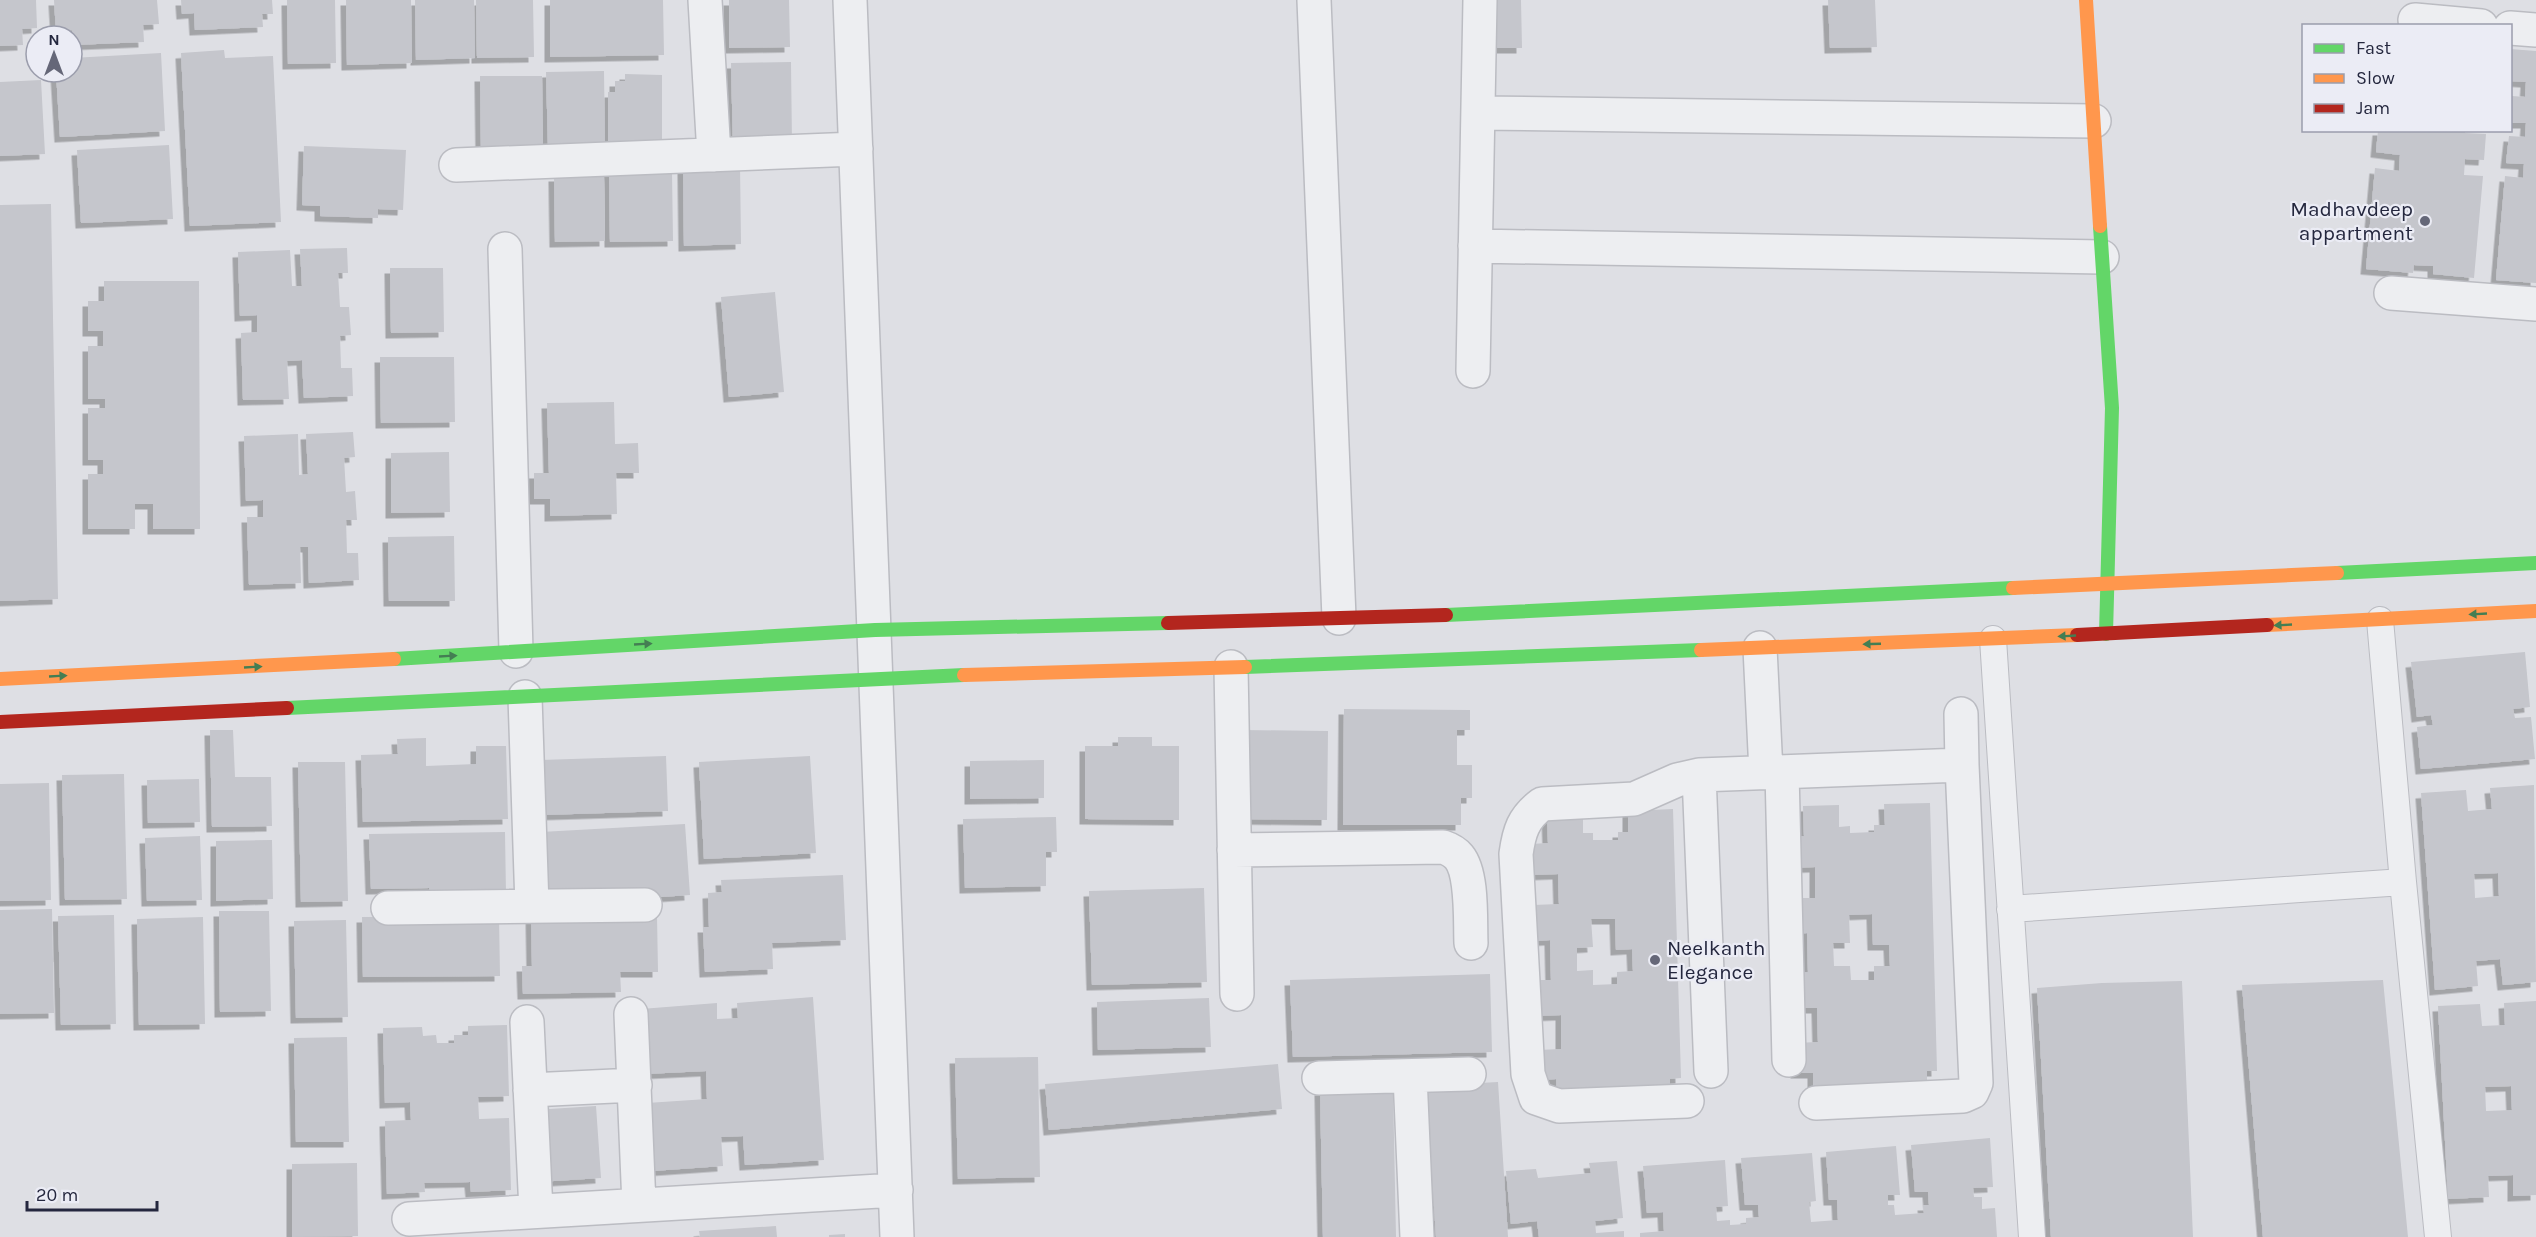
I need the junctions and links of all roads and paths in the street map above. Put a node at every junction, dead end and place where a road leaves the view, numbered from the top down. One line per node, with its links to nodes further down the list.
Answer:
1 (705, 0): 13 (street)
2 (850, 0): 12 (street)
3 (1314, 0): 24 (street)
4 (1480, 0): 10 (street)
5 (2086, 0): 11 (street)
6 (2415, 20): 7 (street)
7 (2459, 24)
8 (2512, 28): 9 (street)
9 (2536, 30)
10 (1478, 113): 11 (street); 15 (street)
11 (2094, 121): 17 (street)
12 (856, 149): 13 (street); 26 (street)
13 (714, 155): 14 (street)
14 (456, 165)
15 (1475, 246): 17 (street); 20 (street)
16 (505, 249): 30 (street)
17 (2102, 257): 22 (street)
18 (2391, 293): 19 (street)
19 (2536, 304)
20 (1473, 371)
21 (2536, 563): 22 (street)
22 (2107, 582): 24 (street); 27 (street)
23 (2536, 611): 25 (street, one-way to 25)
24 (1339, 618): 26 (street)
25 (2380, 620): 27 (street, one-way to 27); 41 (lane)
26 (875, 630): 30 (street, one-way to 26); 32 (street)
27 (2106, 634): 28 (street, one-way to 28)
28 (1993, 639): 29 (street, one-way to 29); 45 (lane)
29 (1760, 648): 31 (street); 38 (street)
30 (516, 651): 33 (street, one-way to 30)
31 (1231, 667): 32 (street); 40 (street)
32 (875, 678): 34 (street); 59 (street)
33 (0, 679)
34 (525, 697): 36 (street); 43 (street)
35 (1961, 714): 37 (street)
36 (0, 722)
37 (1962, 765): 38 (street); 58 (street)
38 (1774, 772): 39 (street); 50 (street)
39 (1699, 775): 51 (street); 57 (street)
40 (1234, 850): 46 (street); 47 (street)
41 (2403, 882): 45 (lane); 66 (lane)
42 (645, 905): 43 (street)
43 (531, 906): 44 (street)
44 (388, 908)
45 (2010, 909): 65 (lane)
46 (1471, 943)
47 (1237, 994)
48 (631, 1014): 55 (street)
49 (527, 1022): 56 (street)
50 (1788, 1060)
51 (1711, 1071)
52 (1469, 1074): 53 (street)
53 (1410, 1076): 54 (street); 64 (street)
54 (1318, 1078)
55 (635, 1084): 56 (street); 60 (street)
56 (530, 1090): 61 (street)
57 (1687, 1101)
58 (1816, 1103)
59 (896, 1190): 60 (street); 63 (street)
60 (639, 1205): 61 (street)
61 (536, 1210): 62 (street)
62 (410, 1219)
63 (897, 1237)
64 (1417, 1237)
65 (2032, 1237)
66 (2438, 1237)

